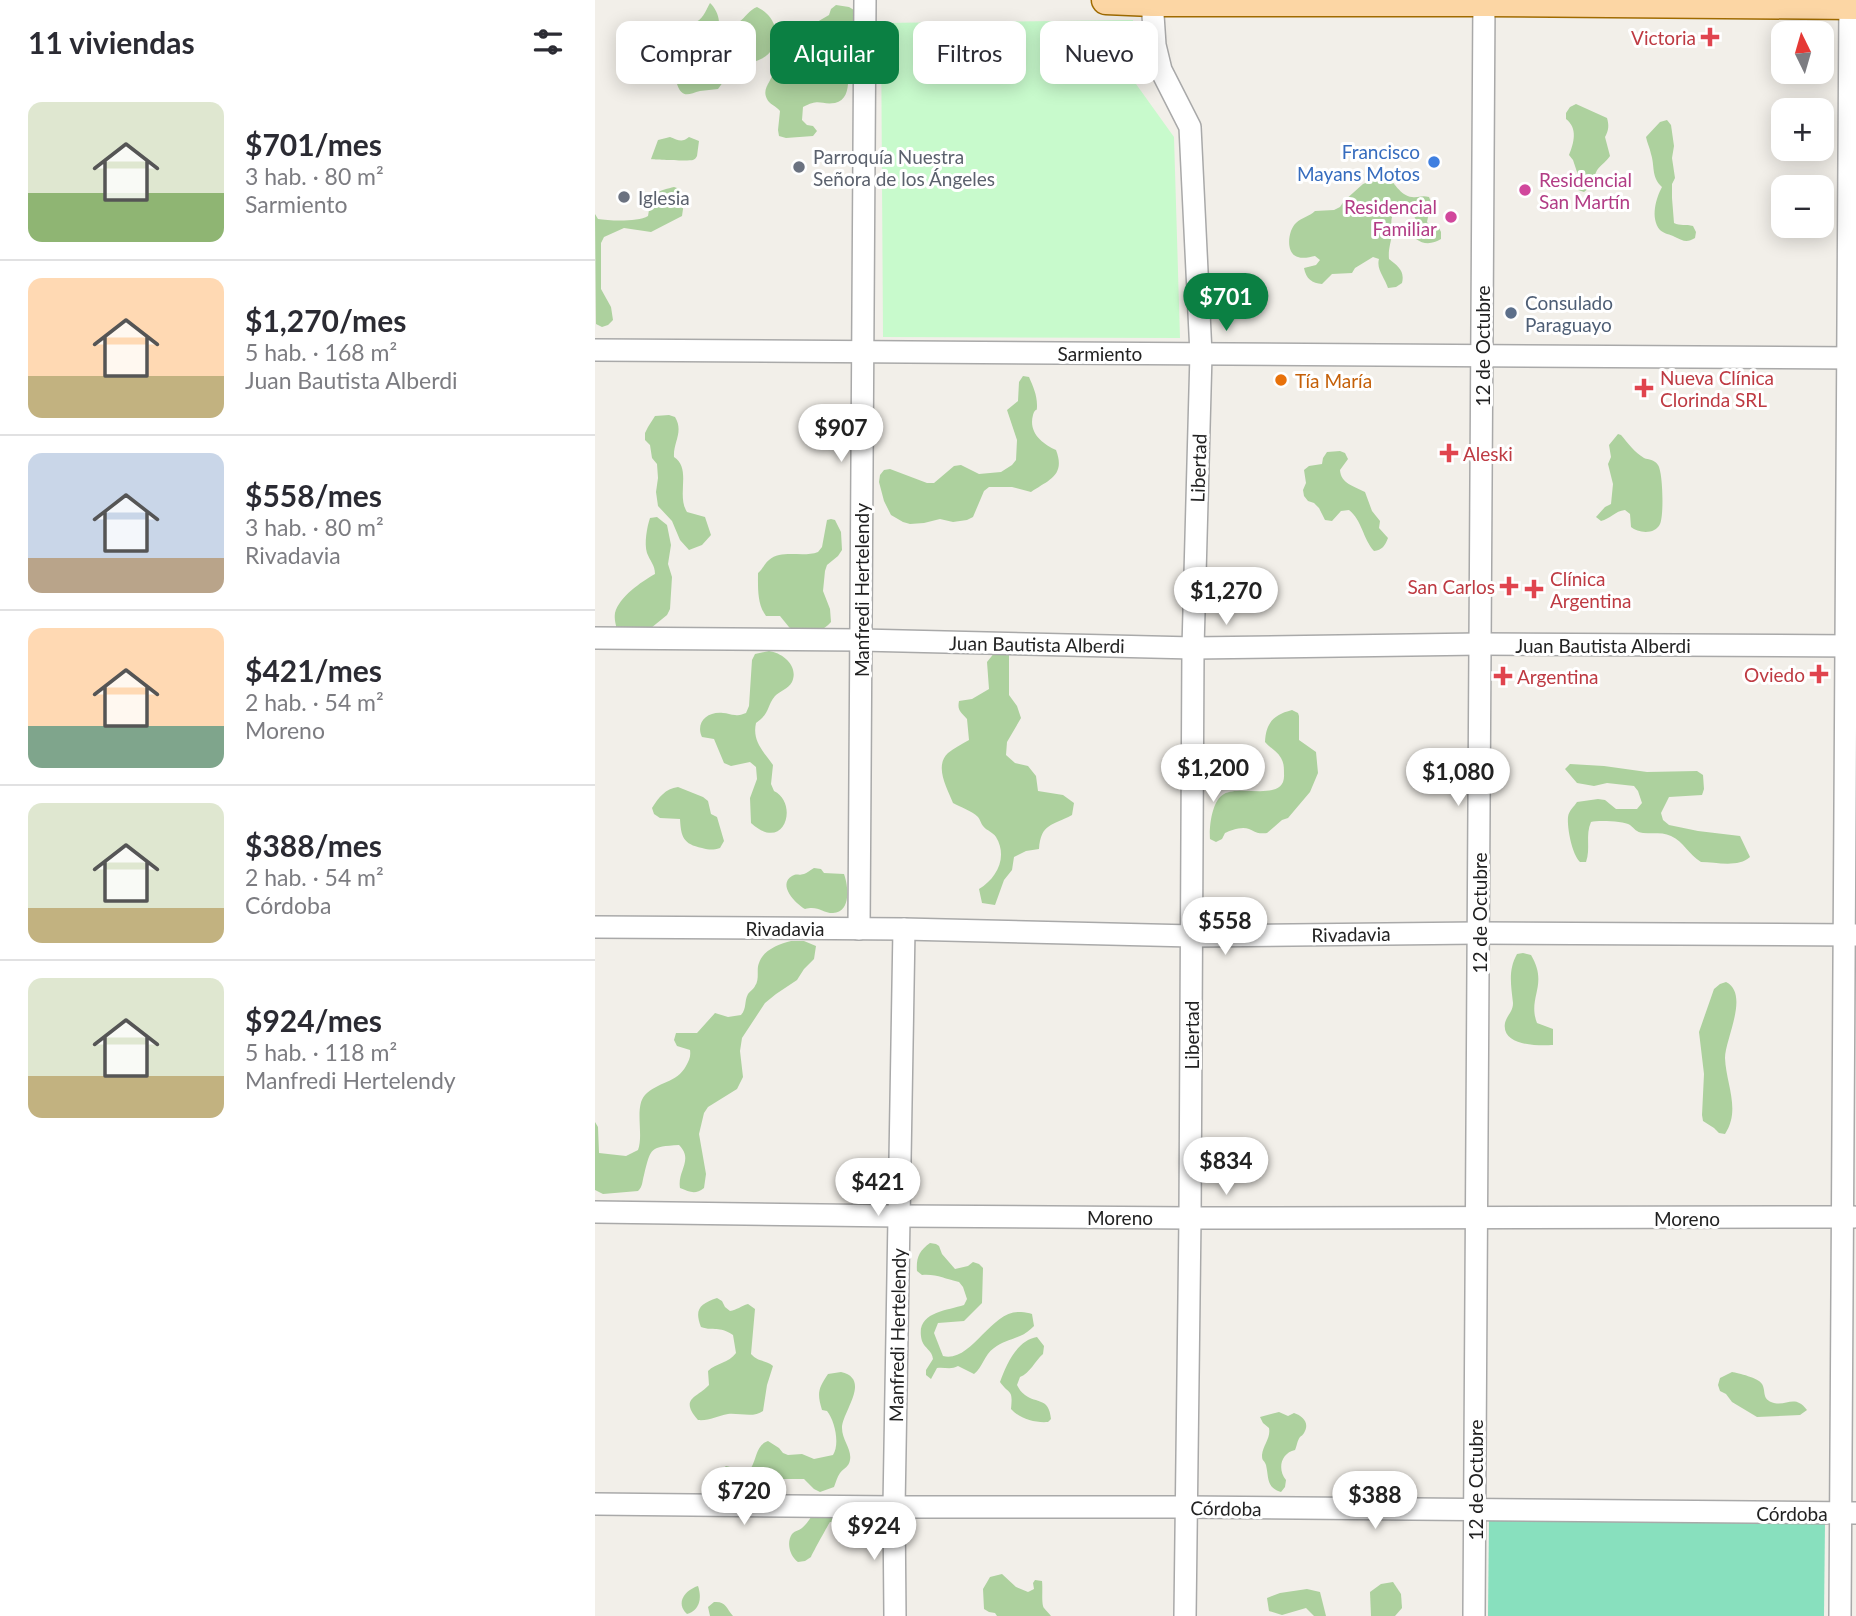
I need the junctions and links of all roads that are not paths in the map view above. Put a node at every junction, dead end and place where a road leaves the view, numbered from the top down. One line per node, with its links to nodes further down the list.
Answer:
1 (865, 0): 7 (street, Manfredi Hertelendy)
2 (1106, 0): 3 (main road)
3 (1152, 1): 4 (main road); 8 (street, Libertad)
4 (1484, 1): 5 (main road); 9 (street, 12 de Octubre)
5 (1852, 4): 10 (street)
6 (595, 350): 7 (street, Sarmiento)
7 (863, 352): 8 (street, Sarmiento); 12 (street, Manfredi Hertelendy)
8 (1201, 354): 9 (street, Sarmiento); 15 (street, Libertad)
9 (1482, 356): 10 (street, Sarmiento); 13 (street, 12 de Octubre)
10 (1852, 358): 14 (street)
11 (595, 638): 12 (street, Juan Bautista Alberdi)
12 (861, 640): 15 (street, Juan Bautista Alberdi); 17 (street, Manfredi Hertelendy)
13 (1480, 644): 14 (street, Juan Bautista Alberdi); 15 (street, Juan Bautista Alberdi); 19 (street, 12 de Octubre)
14 (1851, 646): 20 (street)
15 (1193, 648): 21 (street, Libertad)
16 (595, 927): 17 (street, Rivadavia)
17 (859, 929): 18 (street, Rivadavia)
18 (905, 929): 21 (street, Rivadavia); 23 (street, Manfredi Hertelendy)
19 (1478, 933): 20 (street, Rivadavia); 21 (street, Rivadavia); 26 (street, 12 de Octubre)
20 (1850, 935): 24 (street)
21 (1192, 936): 25 (street, Libertad)
22 (595, 1212): 23 (street, Moreno)
23 (899, 1216): 25 (street, Moreno); 28 (street, Manfredi Hertelendy)
24 (1849, 1217): 26 (street, Moreno); 31 (street)
25 (1189, 1218): 26 (street, Moreno); 29 (street, Libertad)
26 (1477, 1218): 30 (street, 12 de Octubre)
27 (595, 1504): 28 (street, Córdoba)
28 (894, 1507): 29 (street, Córdoba); 32 (street, Manfredi Hertelendy)
29 (1186, 1507): 30 (street, Córdoba); 33 (street, Libertad)
30 (1475, 1511): 31 (street, Córdoba); 34 (street, 12 de Octubre)
31 (1848, 1513): 35 (street)
32 (895, 1616)
33 (1185, 1616)
34 (1474, 1616)
35 (1840, 1616)

